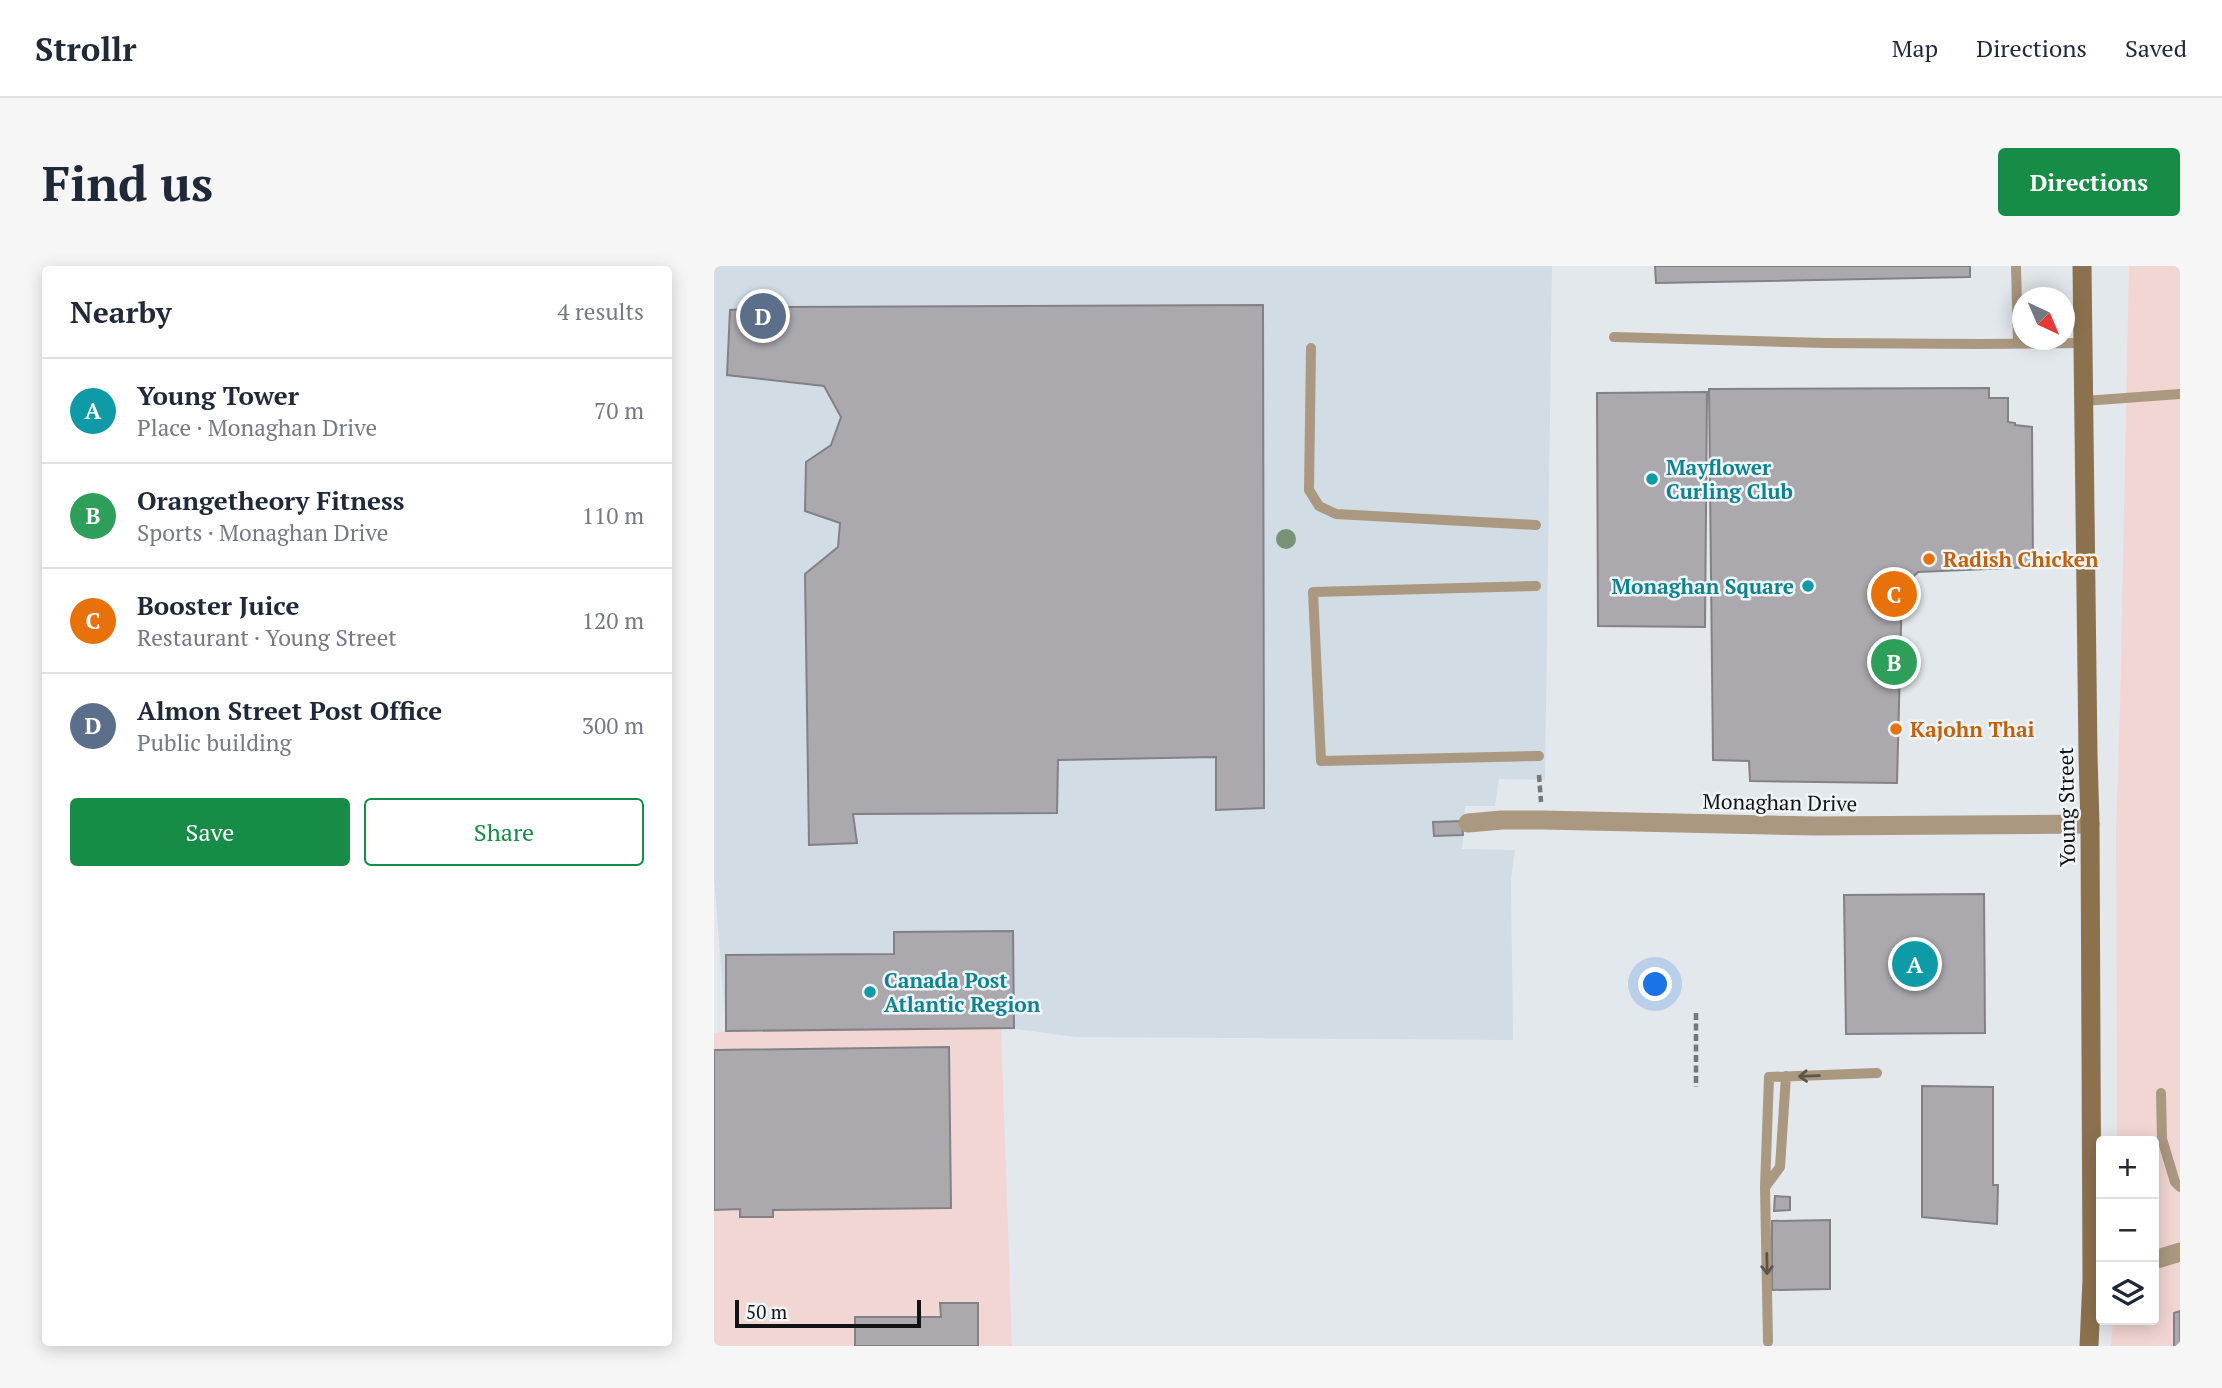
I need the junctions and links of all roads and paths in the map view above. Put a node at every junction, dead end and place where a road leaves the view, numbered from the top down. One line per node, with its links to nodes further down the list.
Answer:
1 (2015, 266): 3 (lane)
2 (2082, 266): 7 (main road, Young Street)
3 (2016, 287)
4 (1614, 337): 5 (lane)
5 (2012, 343)
6 (2075, 343): 7 (lane)
7 (2083, 343): 10 (main road, Young Street)
8 (1311, 348): 11 (lane)
9 (2180, 394): 10 (lane)
10 (2084, 401): 15 (main road, Young Street)
11 (1535, 525)
12 (1536, 586): 13 (lane)
13 (1539, 757)
14 (1468, 823): 15 (street, Monaghan Drive)
15 (2091, 824): 25 (main road, Young Street)
16 (1696, 1013): 19 (path)
17 (1877, 1073): 18 (lane, one-way to 18)
18 (1786, 1076): 21 (lane); 21 (lane)
19 (1696, 1087)
20 (2161, 1093): 22 (lane)
21 (1765, 1187): 27 (lane, one-way to 27)
22 (2180, 1187)
23 (2180, 1252): 24 (street)
24 (2159, 1258)
25 (2097, 1262)
26 (2096, 1286): 28 (main road, Young Street)
27 (1768, 1342)
28 (2089, 1346)

